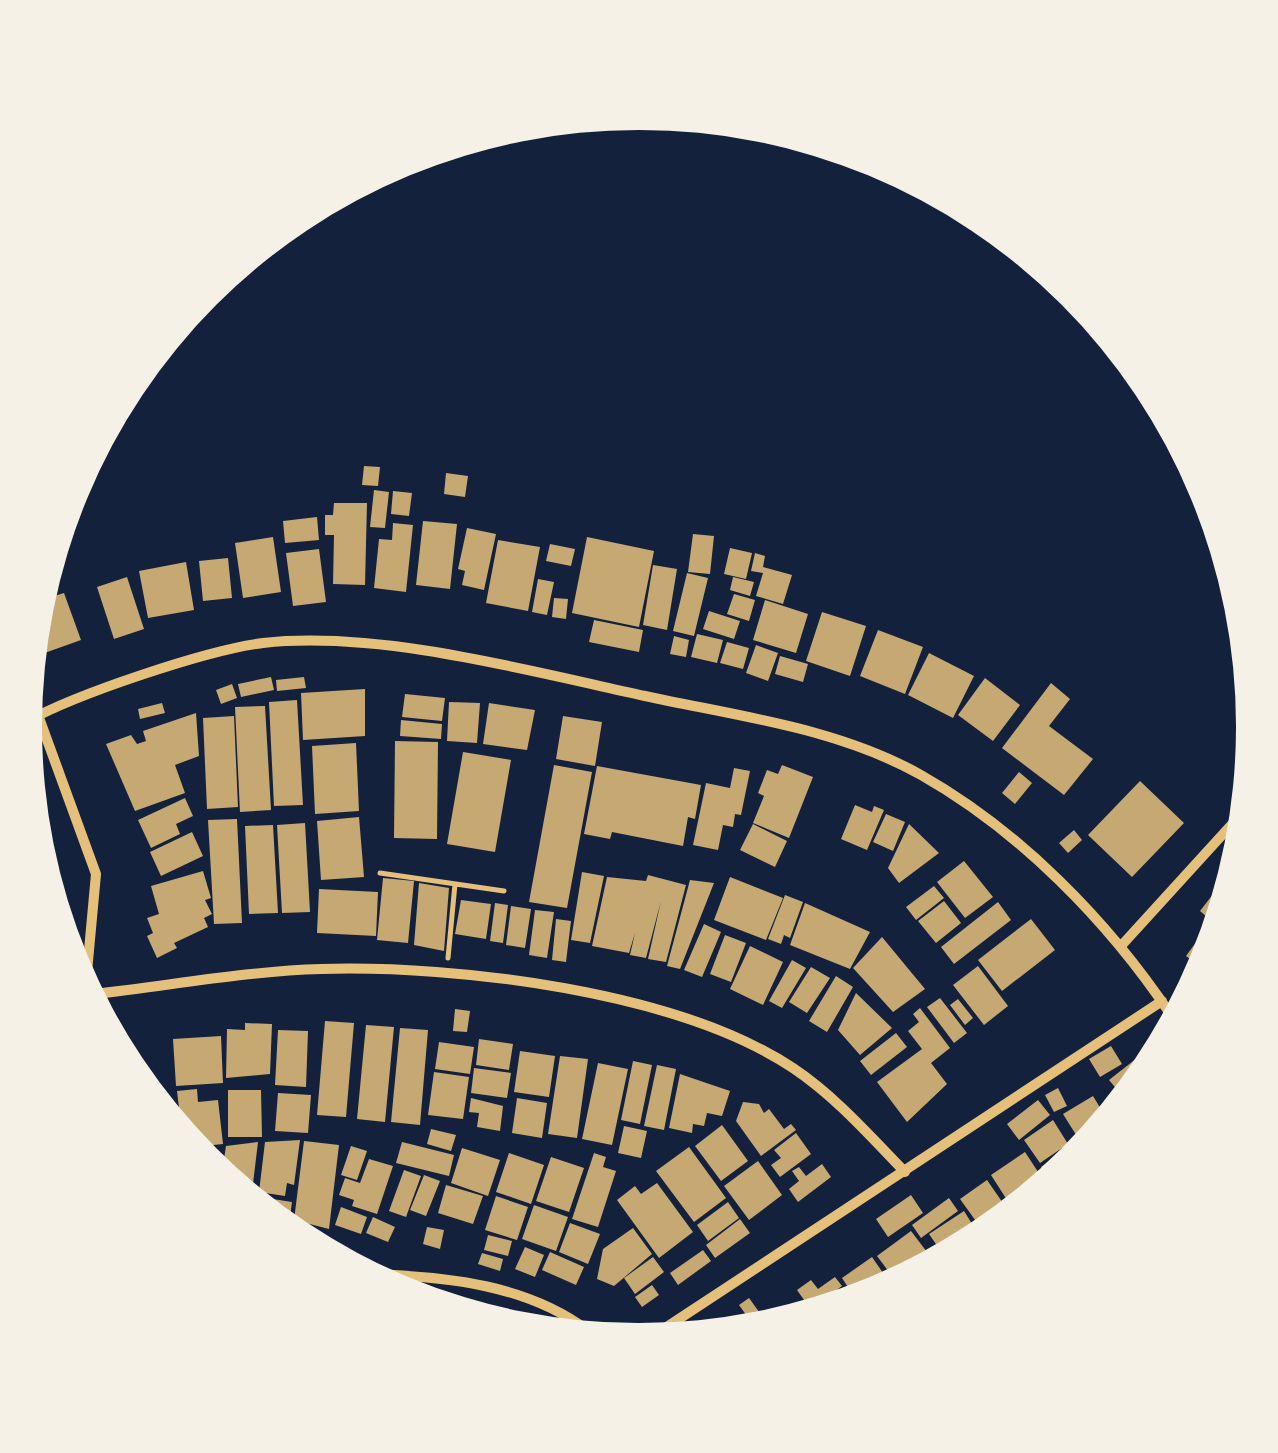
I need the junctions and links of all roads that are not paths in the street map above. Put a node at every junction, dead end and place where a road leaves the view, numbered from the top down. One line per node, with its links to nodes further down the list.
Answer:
1 (43, 713): 4 (street)
2 (42, 726): 5 (street)
3 (1226, 831): 4 (street)
4 (1120, 946): 7 (street)
5 (88, 956)
6 (105, 993): 9 (street)
7 (1162, 1001): 8 (street); 9 (street)
8 (1166, 1006)
9 (904, 1172): 12 (street)
10 (405, 1275): 11 (street)
11 (572, 1319)
12 (674, 1322)

